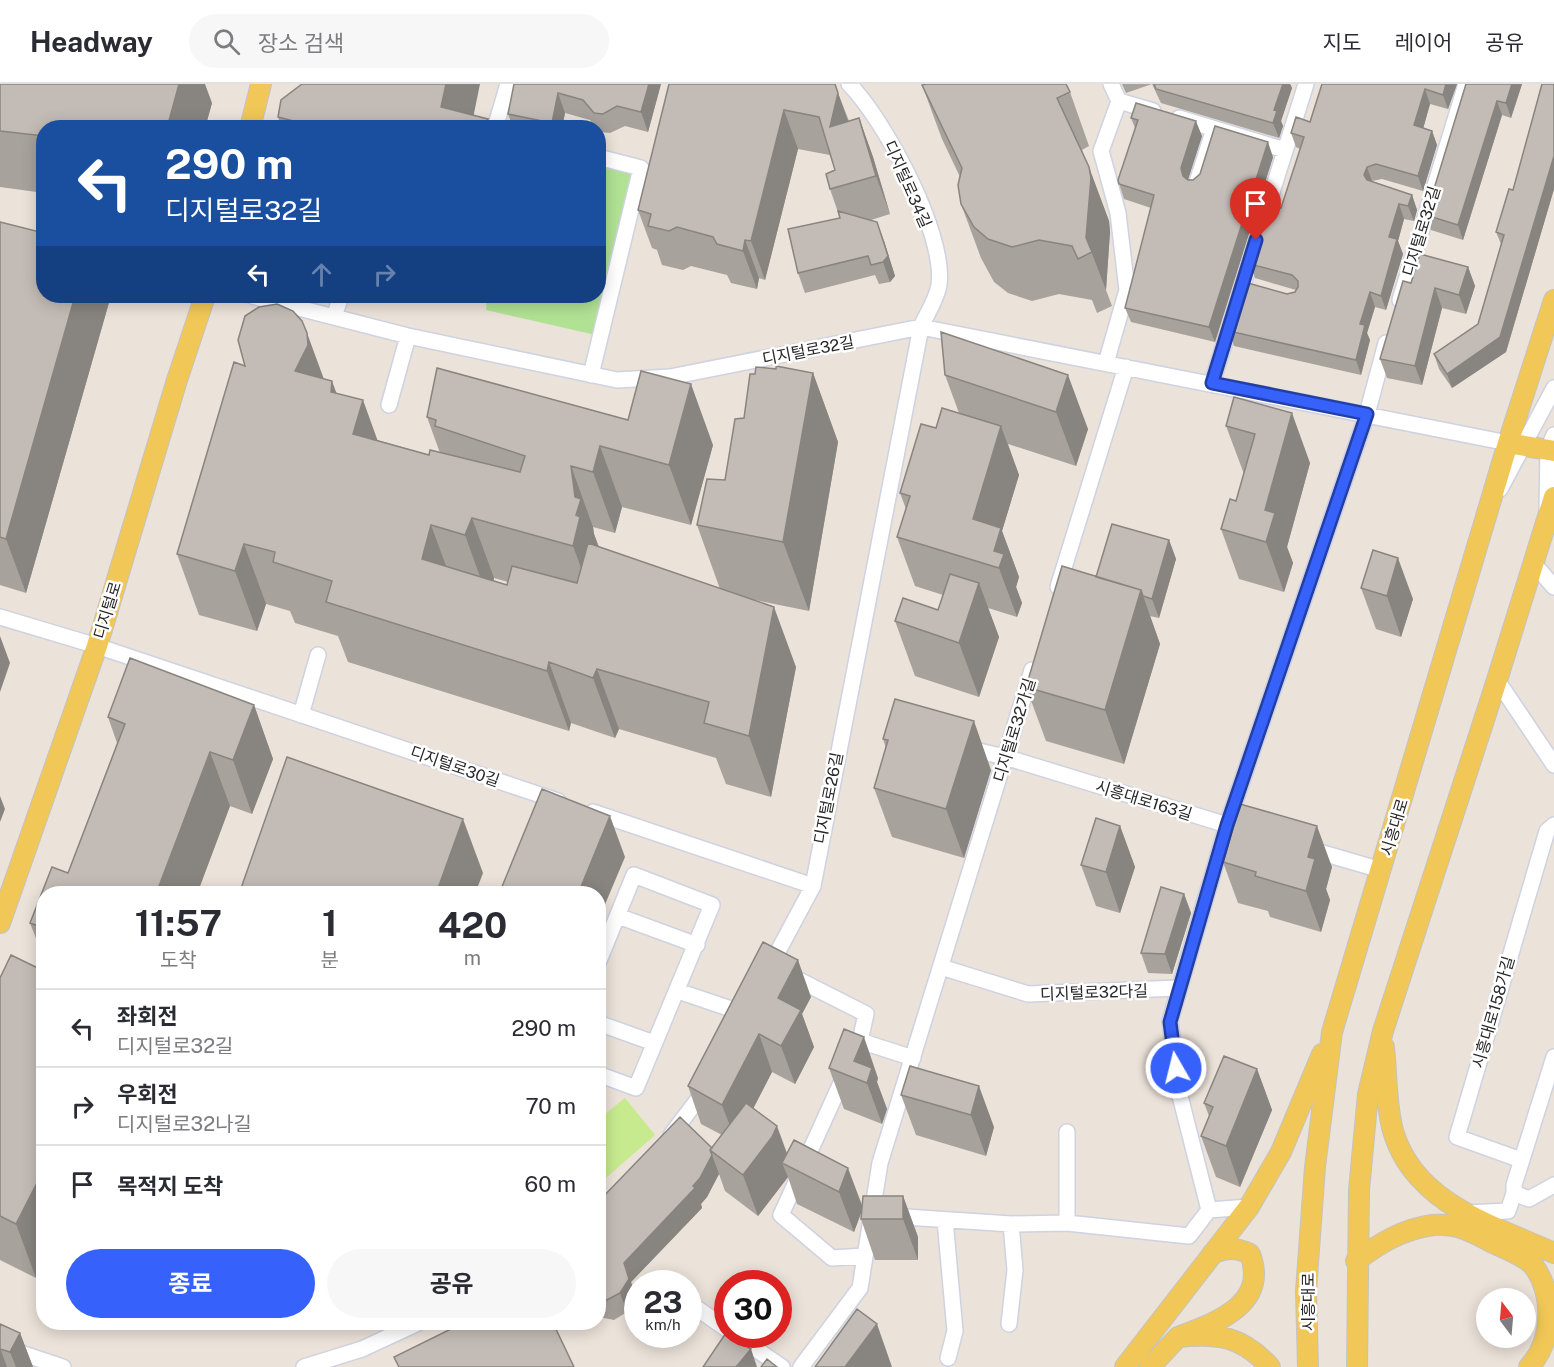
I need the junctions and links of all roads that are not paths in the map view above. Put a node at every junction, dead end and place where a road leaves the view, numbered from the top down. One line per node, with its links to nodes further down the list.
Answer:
1 (261, 84): 8 (main road)
2 (508, 84): 9 (street)
3 (849, 84): 21 (street, 디지털로34길)
4 (1111, 84): 7 (street)
5 (1304, 84): 11 (street)
6 (1466, 84): 29 (street, 디지털로32길)
7 (1119, 101): 10 (street); 23 (street)
8 (252, 120)
9 (497, 120)
10 (1214, 129): 11 (street); 13 (street)
11 (1284, 149): 14 (street); 26 (street)
12 (606, 159): 25 (street)
13 (1196, 185)
14 (1242, 285): 15 (street); 26 (street)
15 (1263, 291)
16 (1554, 300): 30 (main road, 시흥대로)
17 (203, 303): 38 (main road, 디지털로)
18 (279, 303): 20 (street, 디지털로32길)
19 (339, 303): 20 (street)
20 (334, 317): 22 (street, 디지털로32길)
21 (921, 327): 23 (street, 디지털로32길); 25 (street, 디지털로32길); 51 (street, 디지털로26길)
22 (408, 336): 25 (street, 디지털로32길); 28 (street)
23 (1106, 363): 24 (street, 디지털로32길)
24 (1126, 367): 26 (street, 디지털로32길); 36 (street)
25 (591, 375)
26 (1210, 383): 29 (street, 디지털로32길)
27 (1554, 388): 30 (street)
28 (389, 405)
29 (1367, 414): 30 (street, 디지털로32길); 46 (street)
30 (1517, 443): 31 (main road, 디지털로32길); 50 (main road, 시흥대로)
31 (1552, 445): 33 (street)
32 (1554, 497): 33 (main road)
33 (1547, 521): 34 (main road)
34 (1533, 563): 35 (street); 41 (main road)
35 (1554, 587)
36 (1053, 601)
37 (0, 616): 38 (street, 디지털로30길)
38 (96, 646): 42 (street, 디지털로30길); 53 (main road, 디지털로)
39 (318, 655): 42 (street)
40 (1036, 656): 44 (street, 디지털로32가길)
41 (1497, 680): 45 (street); 63 (main road)
42 (301, 715): 51 (street, 디지털로30길)
43 (950, 745): 44 (street, 시흥대로163길)
44 (1005, 757): 46 (street, 시흥대로163길); 57 (street, 디지털로32가길)
45 (1554, 765)
46 (1227, 825): 48 (street, 시흥대로163길); 59 (street)
47 (1554, 825): 73 (street, 시흥대로158가길)
48 (1249, 832)
49 (1293, 844): 50 (street)
50 (1381, 870): 64 (main road, 시흥대로)
51 (813, 886): 56 (street, 디지털로26길)
52 (618, 916): 54 (street); 55 (street); 55 (street)
53 (0, 922)
54 (606, 944)
55 (697, 945): 60 (street)
56 (771, 966): 58 (street, 디지털로26길); 66 (street)
57 (941, 967): 59 (street, 디지털로32다길); 67 (street, 디지털로32가길)
58 (761, 985)
59 (1179, 988): 77 (street)
60 (678, 991): 61 (street); 65 (street)
61 (746, 1014)
62 (606, 1026): 65 (street)
63 (1383, 1031): 78 (main road); 86 (main road)
64 (1332, 1032): 76 (main road); 100 (main road, 시흥대로)
65 (654, 1043): 69 (street)
66 (855, 1052): 67 (street); 85 (street)
67 (913, 1058): 79 (street, 디지털로32가길)
68 (1554, 1058): 73 (street)
69 (606, 1077)
70 (712, 1079): 72 (street)
71 (1067, 1132): 81 (street)
72 (656, 1150)
73 (1521, 1160): 75 (street)
74 (1554, 1185): 75 (street)
75 (1514, 1189): 78 (street)
76 (1249, 1206): 77 (street); 84 (main road)
77 (1209, 1210): 81 (street)
78 (1465, 1213): 83 (main road)
79 (872, 1215): 80 (street); 85 (street, 디지털로32가길)
80 (945, 1220): 82 (street); 92 (street)
81 (1067, 1223): 82 (street)
82 (1011, 1224): 87 (street)
83 (1554, 1253)
84 (1212, 1254): 89 (main road); 97 (main road)
85 (866, 1256): 96 (street, 디지털로32가길)
86 (1356, 1261): 101 (main road); 102 (main road)
87 (1009, 1324)
88 (403, 1330): 94 (street)
89 (1178, 1337): 98 (main road); 99 (main road)
90 (0, 1346): 93 (street)
91 (754, 1348): 95 (street)
92 (948, 1358)
93 (63, 1367)
94 (304, 1367)
95 (782, 1367)
96 (801, 1367)
97 (1125, 1367)
98 (1150, 1367)
99 (1270, 1367)
100 (1308, 1367)
101 (1357, 1367)
102 (1529, 1367)

